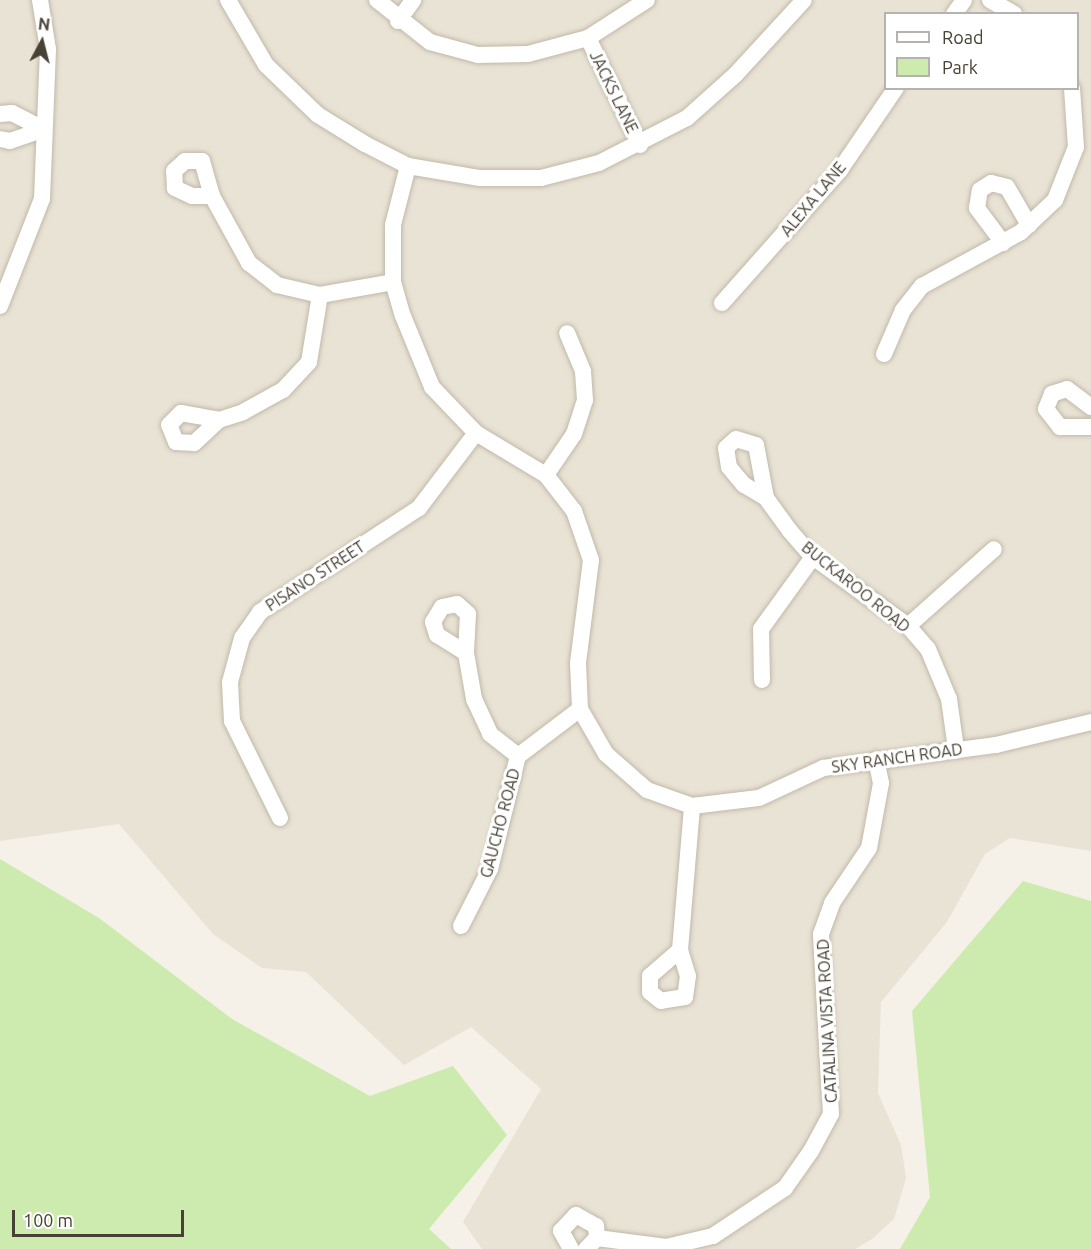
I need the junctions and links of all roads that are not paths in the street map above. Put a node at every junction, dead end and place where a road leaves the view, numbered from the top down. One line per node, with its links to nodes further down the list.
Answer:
1 (228, 0): 18 (street)
2 (377, 0): 9 (street)
3 (413, 0): 9 (street)
4 (647, 0): 10 (street)
5 (804, 0): 17 (street)
6 (990, 0): 8 (street)
7 (45, 2): 15 (street)
8 (1011, 12)
9 (398, 21): 10 (street)
10 (588, 38): 17 (street, JACKS LANE)
11 (895, 90): 24 (street, ALEXA LANE)
12 (1073, 90): 14 (street)
13 (0, 114): 15 (street)
14 (1084, 128): 20 (street)
15 (44, 129): 16 (street); 25 (street)
16 (0, 139)
17 (640, 145): 18 (street)
18 (408, 166): 22 (street, SKY RANCH ROAD)
19 (212, 196): 23 (street)
20 (1029, 225): 21 (street); 21 (street)
21 (1003, 243): 27 (street)
22 (393, 282): 23 (street); 31 (street, SKY RANCH ROAD)
23 (320, 295): 29 (street)
24 (722, 303)
25 (0, 306)
26 (567, 333): 32 (street)
27 (884, 354)
28 (1091, 407): 30 (street)
29 (219, 420)
30 (1091, 427)
31 (476, 433): 32 (street, SKY RANCH ROAD); 45 (street, PISANO STREET)
32 (546, 476): 39 (street, SKY RANCH ROAD)
33 (766, 498): 35 (street, BUCKAROO ROAD)
34 (994, 549): 36 (street)
35 (813, 557): 36 (street, BUCKAROO ROAD); 38 (street)
36 (908, 626): 41 (street, BUCKAROO ROAD)
37 (465, 653): 42 (street)
38 (762, 680)
39 (579, 709): 42 (street, GAUCHO ROAD); 44 (street, SKY RANCH ROAD)
40 (1091, 722): 41 (street, SKY RANCH ROAD)
41 (956, 749): 43 (street, SKY RANCH ROAD)
42 (518, 756): 46 (street, GAUCHO ROAD)
43 (876, 760): 44 (street, SKY RANCH ROAD); 48 (street, CATALINA VISTA ROAD)
44 (692, 806): 47 (street)
45 (280, 818)
46 (461, 927)
47 (680, 950)
48 (591, 1244): 49 (street, CATALINA VISTA ROAD)
49 (571, 1249)

